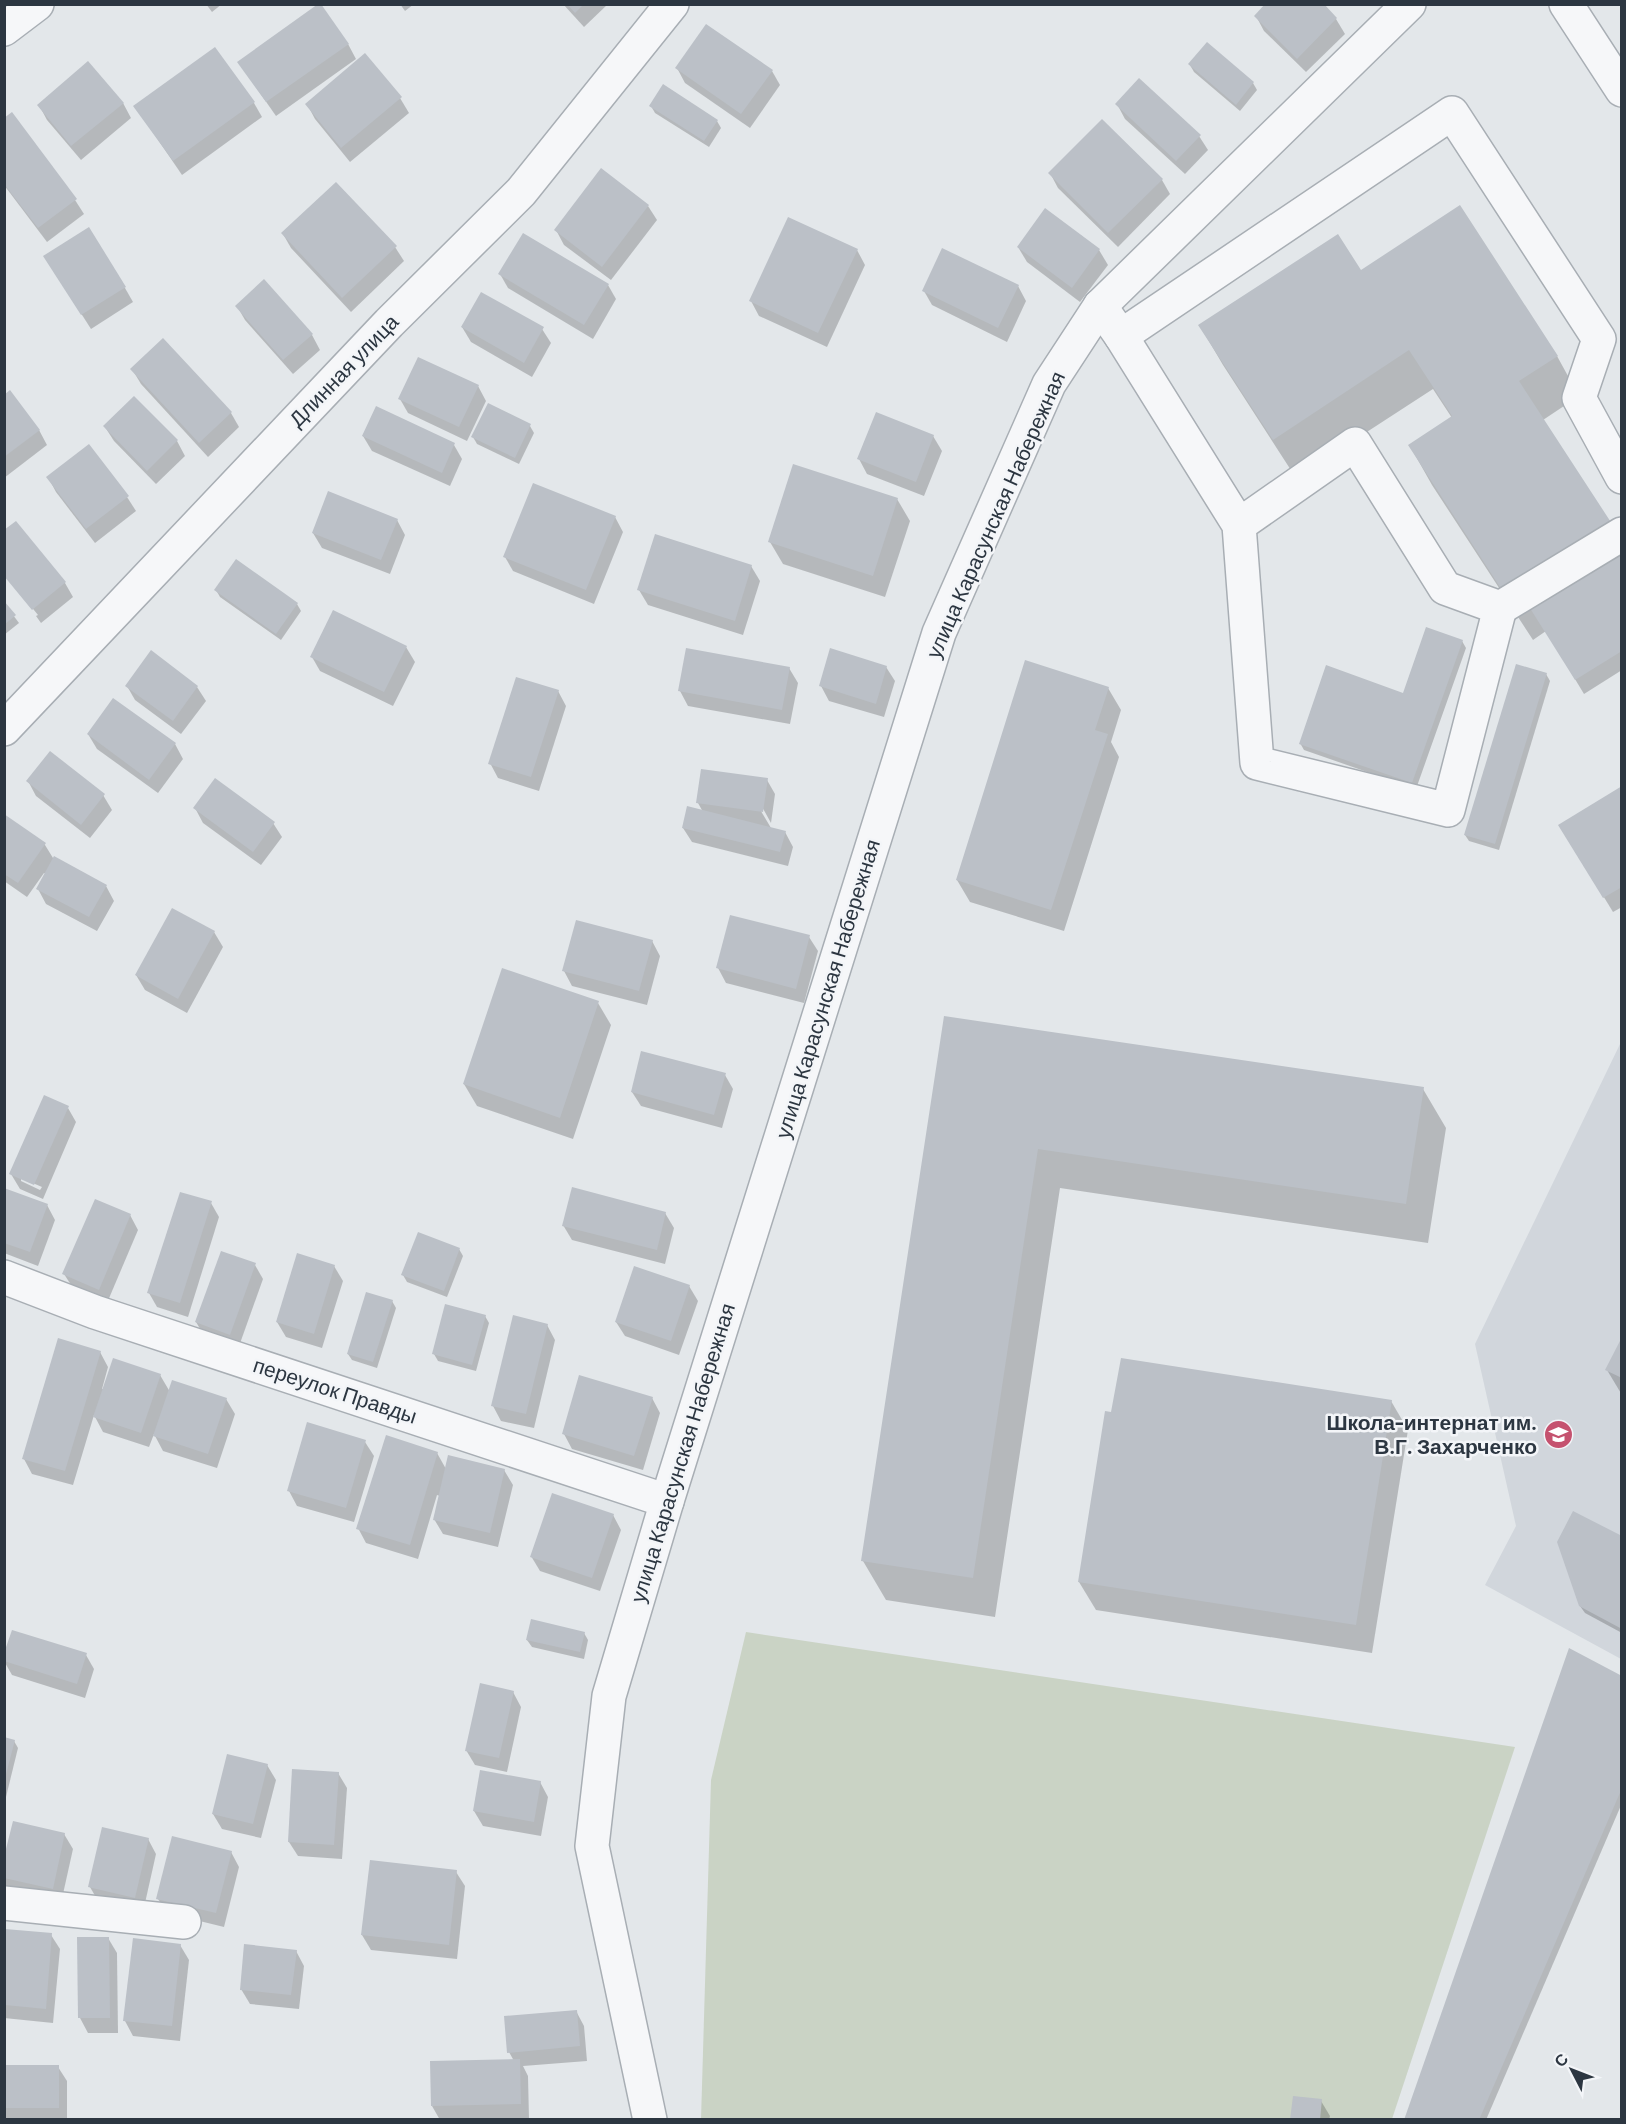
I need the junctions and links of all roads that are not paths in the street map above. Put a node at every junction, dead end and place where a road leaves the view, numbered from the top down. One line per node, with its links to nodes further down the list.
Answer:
1 (37, 4): 5 (street)
2 (672, 4): 13 (street, Длинная улица)
3 (1409, 4): 7 (street, улица Карасунская Набережная)
4 (1566, 4): 6 (street)
5 (4, 29)
6 (1622, 90)
7 (1100, 306): 8 (street); 15 (street, улица Карасунская Набережная)
8 (1121, 336): 9 (street); 10 (street)
9 (1622, 477)
10 (1239, 525): 12 (street); 12 (street)
11 (1622, 534): 12 (street)
12 (1500, 608)
13 (4, 729)
14 (4, 1277): 15 (street, переулок Правды)
15 (667, 1501): 18 (street, улица Карасунская Набережная)
16 (4, 1903): 17 (street)
17 (184, 1922)
18 (650, 2120)

